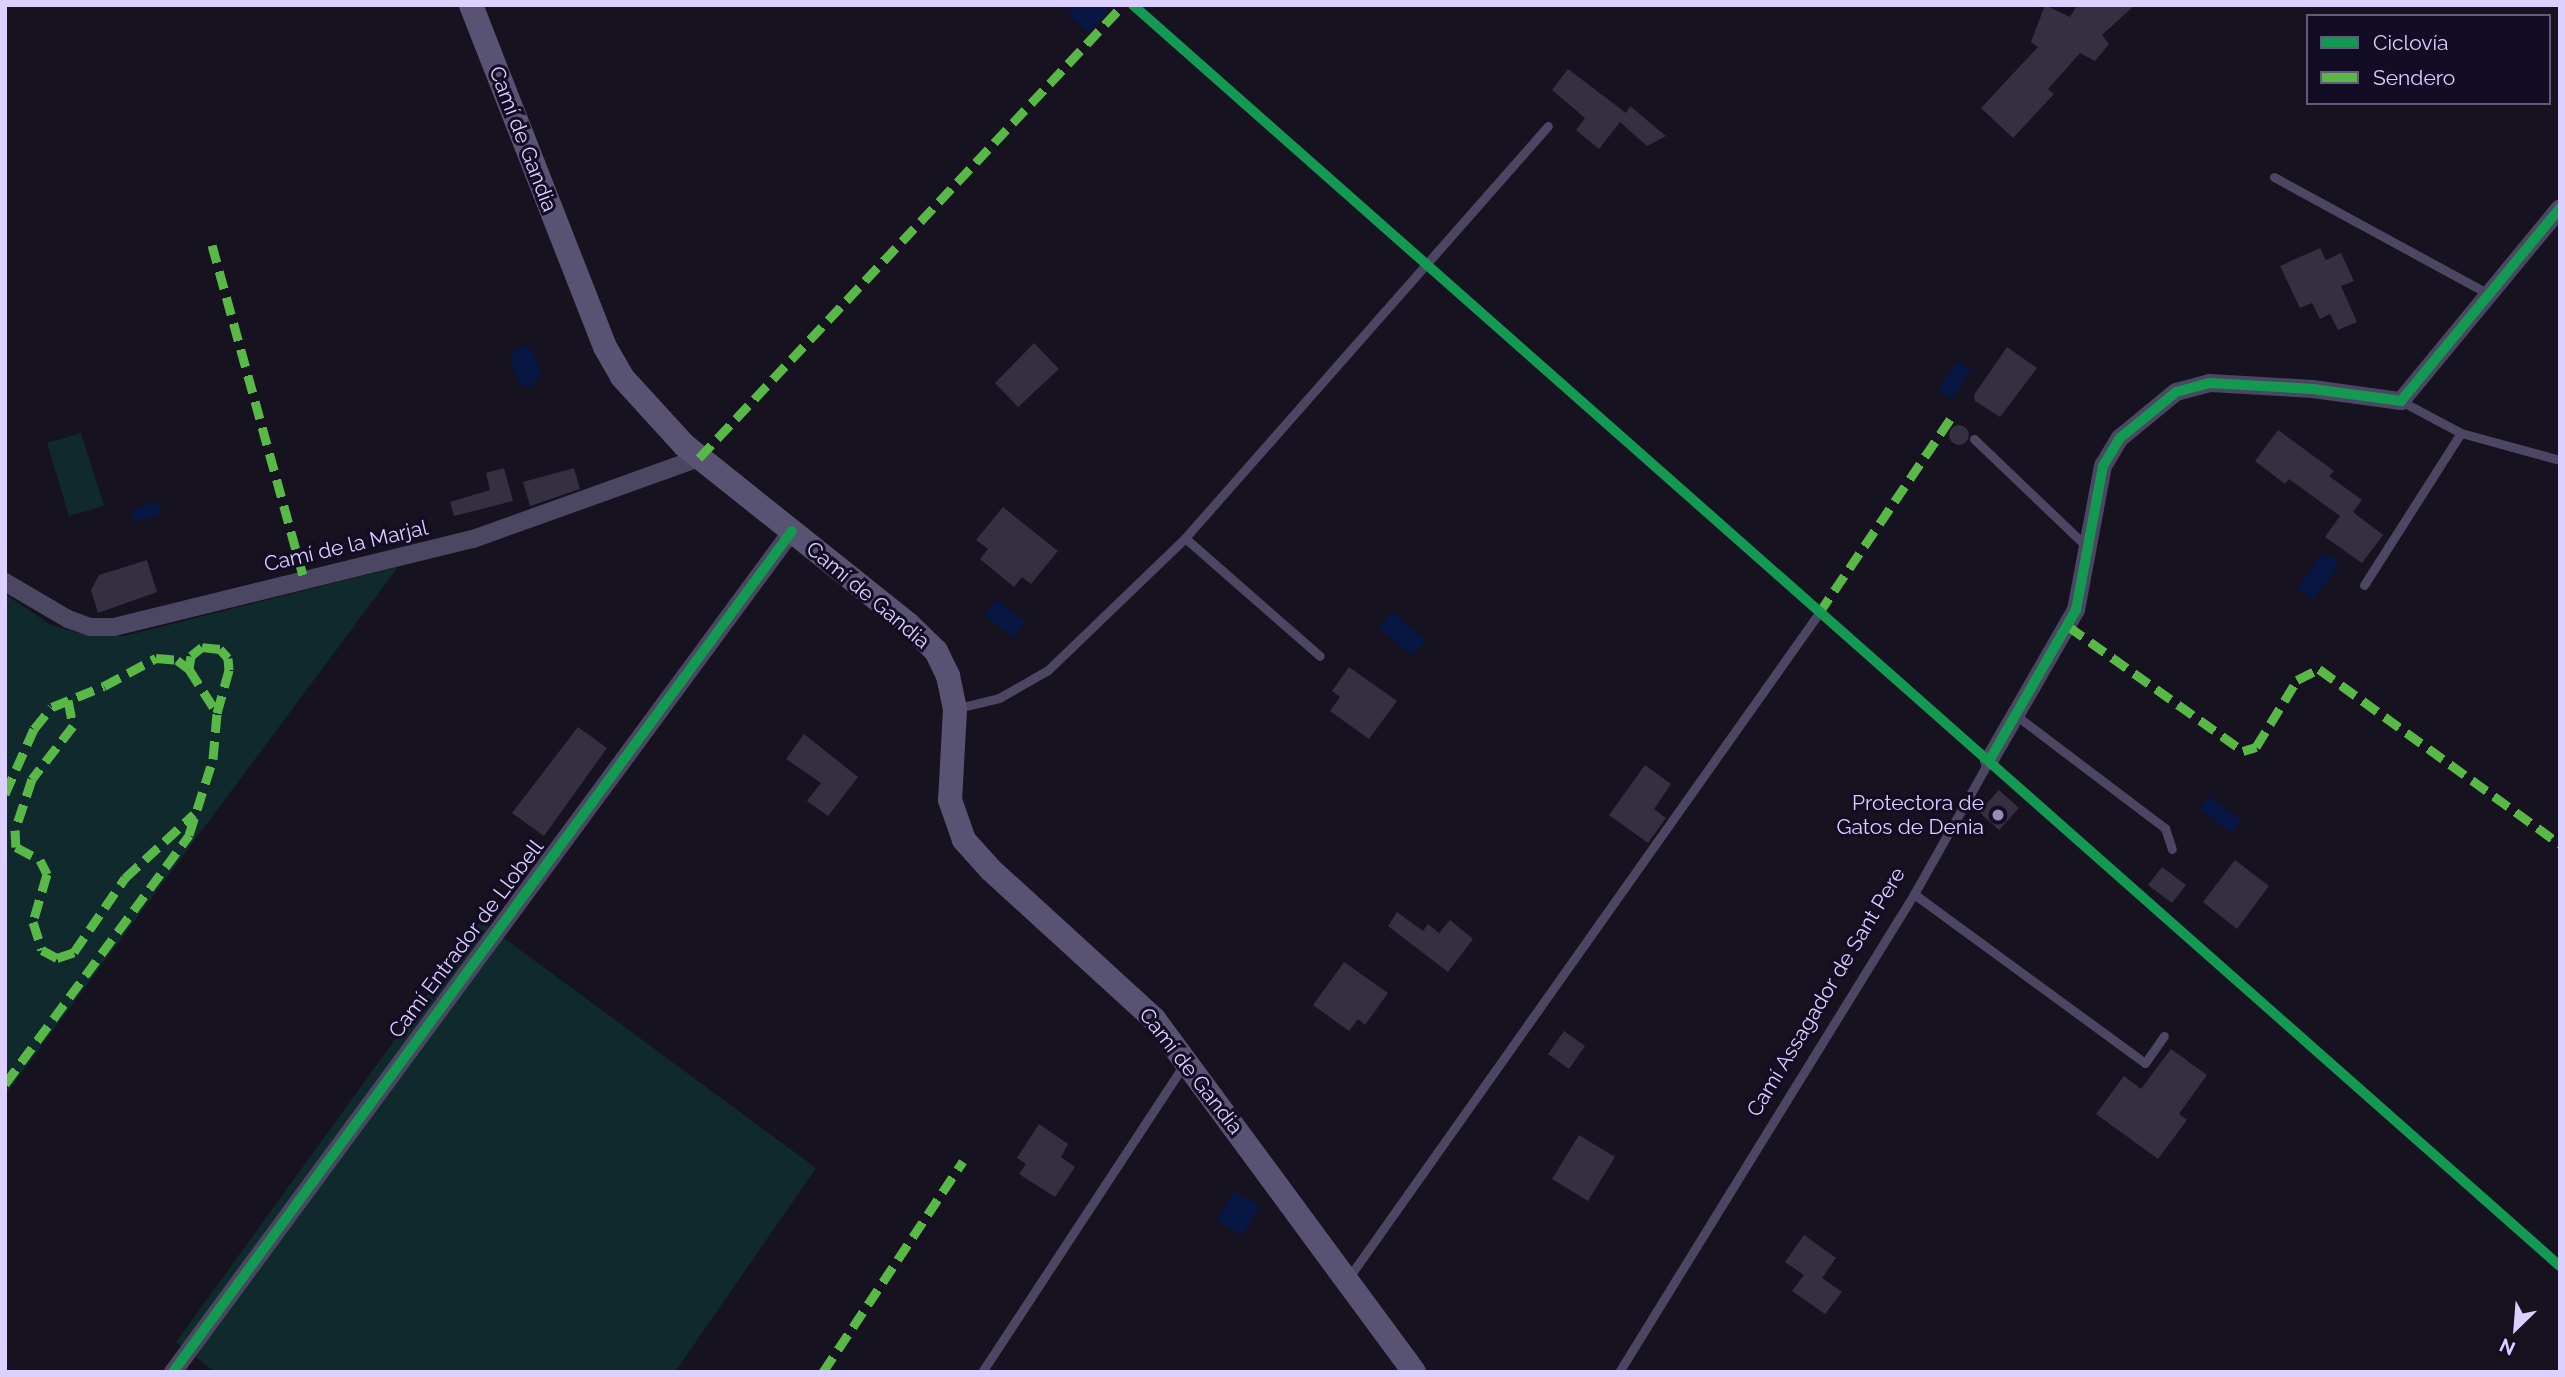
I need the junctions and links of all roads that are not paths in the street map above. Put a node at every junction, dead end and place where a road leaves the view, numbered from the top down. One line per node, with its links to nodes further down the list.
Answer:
1 (471, 5): 9 (main road, Camí de Gandia)
2 (1548, 126): 12 (lane)
3 (2274, 177): 5 (lane)
4 (2560, 208): 5 (street)
5 (2489, 294): 6 (street)
6 (2401, 401): 7 (lane); 13 (street, Camí Assagador de Sant Pere)
7 (2461, 433): 10 (lane); 15 (lane)
8 (1974, 439): 13 (lane)
9 (699, 458): 11 (main road, Camí de Gandia); 14 (street, Camí de la Marjal)
10 (2560, 460)
11 (792, 531): 18 (main road, Camí de Gandia); 26 (street, Camí Entrador de Llobell)
12 (1185, 538): 17 (lane); 18 (lane)
13 (2087, 547): 19 (street, Camí Assagador de Sant Pere)
14 (5, 582)
15 (2364, 584)
16 (1819, 612): 25 (lane)
17 (1320, 656)
18 (955, 709): 24 (main road, Camí de Gandia)
19 (2018, 717): 20 (street, Camí Assagador de Sant Pere); 21 (lane)
20 (1989, 761): 22 (lane, Camí Assagador de Sant Pere)
21 (2172, 849)
22 (1914, 894): 23 (lane); 29 (lane, Camí Assagador de Sant Pere)
23 (2164, 1036)
24 (1186, 1060): 25 (main road, Camí de Gandia); 27 (lane)
25 (1345, 1283): 28 (main road, Camí de Gandia)
26 (173, 1372)
27 (982, 1372)
28 (1414, 1372)
29 (1619, 1372)

